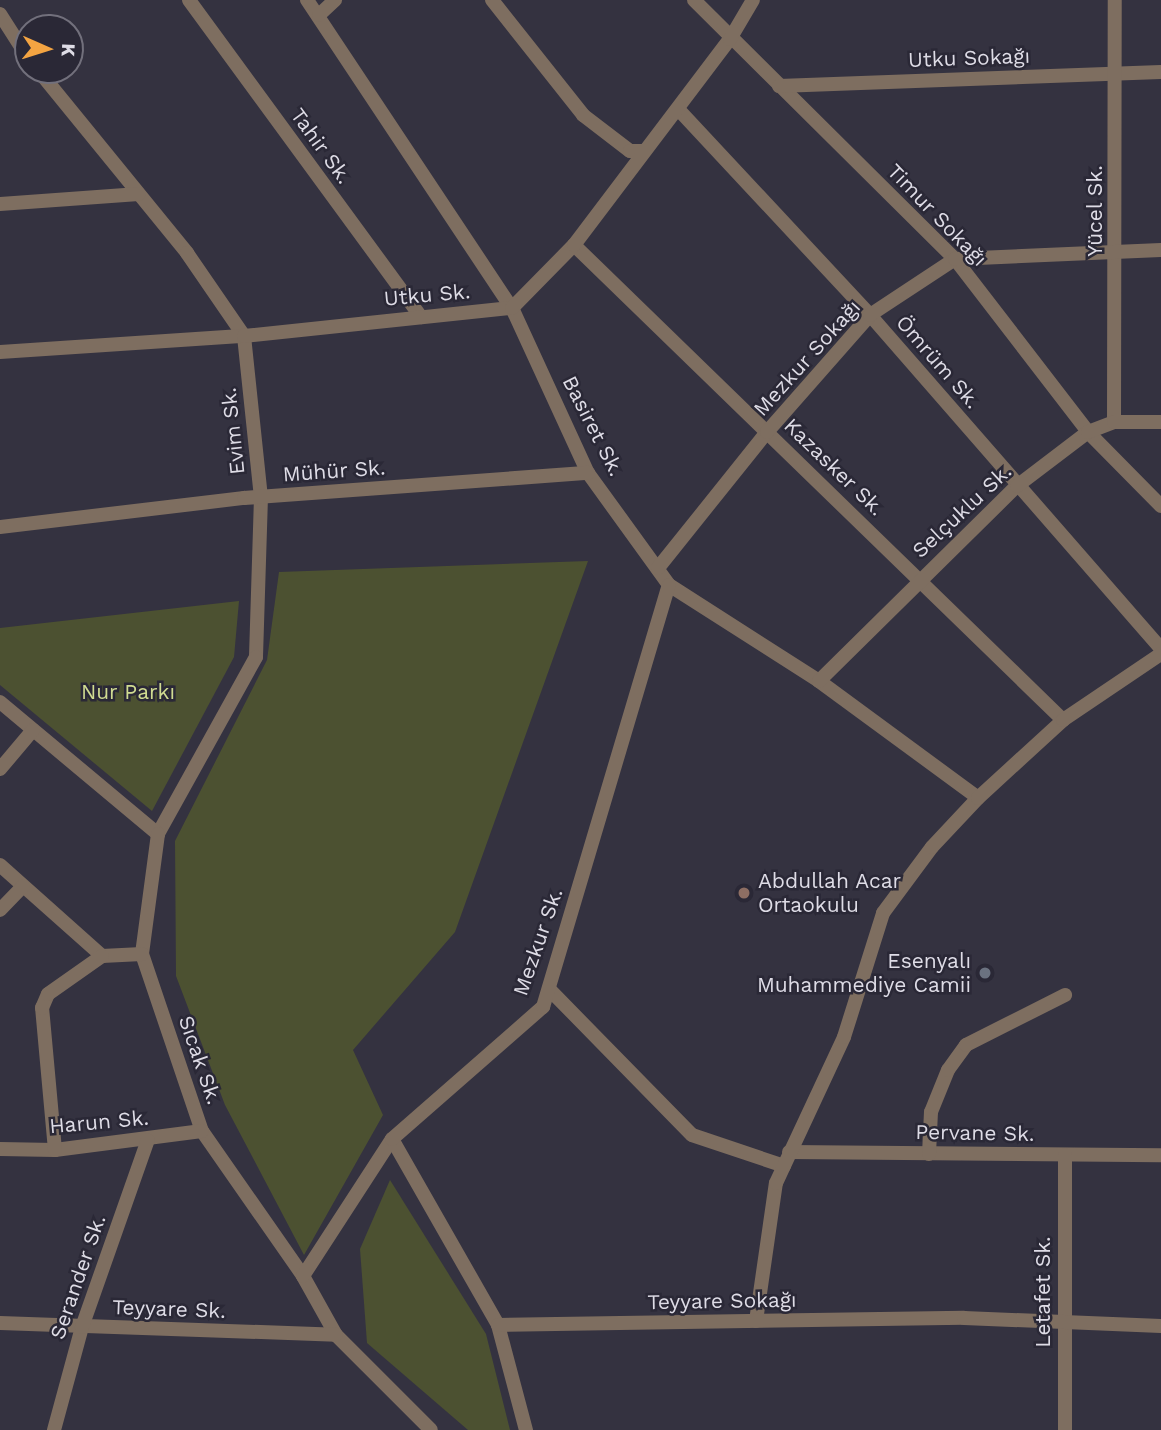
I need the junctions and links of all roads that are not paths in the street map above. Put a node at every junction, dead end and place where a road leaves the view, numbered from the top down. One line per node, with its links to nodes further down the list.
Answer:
1 (189, 0): 26 (street, Tahir Sk.)
2 (307, 0): 9 (street, Basiret Sk.)
3 (335, 0): 9 (street)
4 (492, 0): 17 (street)
5 (694, 0): 11 (street, Timur Sokağı)
6 (754, 0): 11 (street)
7 (1115, 0): 13 (street, Yücel Sk.)
8 (0, 14): 10 (street)
9 (319, 15): 24 (street, Basiret Sk.)
10 (14, 36)
11 (730, 39): 15 (street, Timur Sokağı); 16 (street)
12 (1161, 72): 13 (street, Utku Sokağı)
13 (1115, 74): 15 (street, Utku Sokağı); 22 (street, Yücel Sk.)
14 (49, 84): 18 (street, Evim Sk.)
15 (779, 86): 23 (street, Timur Sokağı)
16 (678, 109): 17 (street); 25 (street, Ömrüm Sk.)
17 (644, 151): 20 (street)
18 (139, 194): 19 (street); 27 (street, Evim Sk.)
19 (0, 204)
20 (574, 245): 24 (street); 31 (street, Kazasker Sk.)
21 (1161, 250): 22 (street)
22 (1117, 252): 23 (street); 29 (street, Yücel Sk.)
23 (955, 259): 25 (street, Mezkur Sokağı); 32 (street, Timur Sokağı)
24 (512, 308): 26 (street, Utku Sk.); 33 (street, Basiret Sk.)
25 (870, 315): 31 (street, Mezkur Sokağı); 34 (street, Ömrüm Sk.)
26 (421, 317): 27 (street, Utku Sk.)
27 (244, 336): 28 (street, Utku Sk.); 35 (street, Evim Sk.)
28 (0, 352)
29 (1114, 422): 30 (street, Selçuklu Sk.); 32 (street, Selçuklu Sk.)
30 (1161, 422)
31 (767, 432): 38 (street, Mezkur Sokağı); 39 (street, Kazasker Sk.)
32 (1088, 432): 34 (street, Selçuklu Sk.); 36 (street, Timur Sokağı)
33 (589, 473): 35 (street, Mühür Sk.); 38 (street, Basiret Sk.)
34 (1017, 486): 39 (street, Selçuklu Sk.); 41 (street, Ömrüm Sk.)
35 (261, 497): 37 (street, Mühür Sk.); 49 (street, Evim Sk.)
36 (1161, 506)
37 (0, 527)
38 (658, 568): 40 (street, Basiret Sk.)
39 (918, 580): 43 (street, Selçuklu Sk.); 45 (street, Kazasker Sk.)
40 (669, 584): 43 (street, Basiret Sk.); 55 (street, Mezkur Sk.)
41 (1161, 648)
42 (1161, 654): 45 (street)
43 (819, 681): 48 (street, Basiret Sk.)
44 (0, 702): 46 (street)
45 (1063, 720): 48 (street)
46 (33, 730): 47 (street); 49 (street)
47 (0, 769)
48 (978, 798): 62 (street)
49 (158, 834): 53 (street, Sıcak Sk.)
50 (0, 865): 51 (street)
51 (23, 886): 52 (street); 54 (street)
52 (0, 910)
53 (142, 954): 54 (street); 57 (street, Sıcak Sk.)
54 (102, 956): 61 (street)
55 (549, 989): 58 (street, Mezkur Sk.); 66 (street)
56 (1065, 995): 63 (street)
57 (202, 1132): 59 (street, Harun Sk.); 67 (street, Sıcak Sk.)
58 (392, 1139): 67 (street, Mezkur Sk.); 71 (street)
59 (148, 1140): 61 (street, Harun Sk.); 73 (street, Serander Sk.)
60 (0, 1149): 61 (street, Harun Sk.)
61 (55, 1150)
62 (789, 1152): 63 (street, Pervane Sk.); 66 (street)
63 (929, 1154): 64 (street, Pervane Sk.)
64 (1065, 1155): 65 (street, Pervane Sk.); 69 (street, Letafet Sk.)
65 (1161, 1156)
66 (784, 1167): 68 (street)
67 (303, 1276): 74 (street, Sıcak Sk.)
68 (756, 1321): 69 (street, Teyyare Sokağı); 71 (street, Teyyare Sokağı)
69 (1064, 1322): 72 (street, Teyyare Sokağı); 78 (street, Letafet Sk.)
70 (0, 1324): 73 (street, Teyyare Sk.)
71 (498, 1325): 77 (street)
72 (1161, 1326)
73 (82, 1327): 74 (street, Teyyare Sk.); 75 (street, Serander Sk.)
74 (337, 1335): 76 (street, Sıcak Sk.)
75 (54, 1430)
76 (431, 1430)
77 (526, 1430)
78 (1065, 1430)

